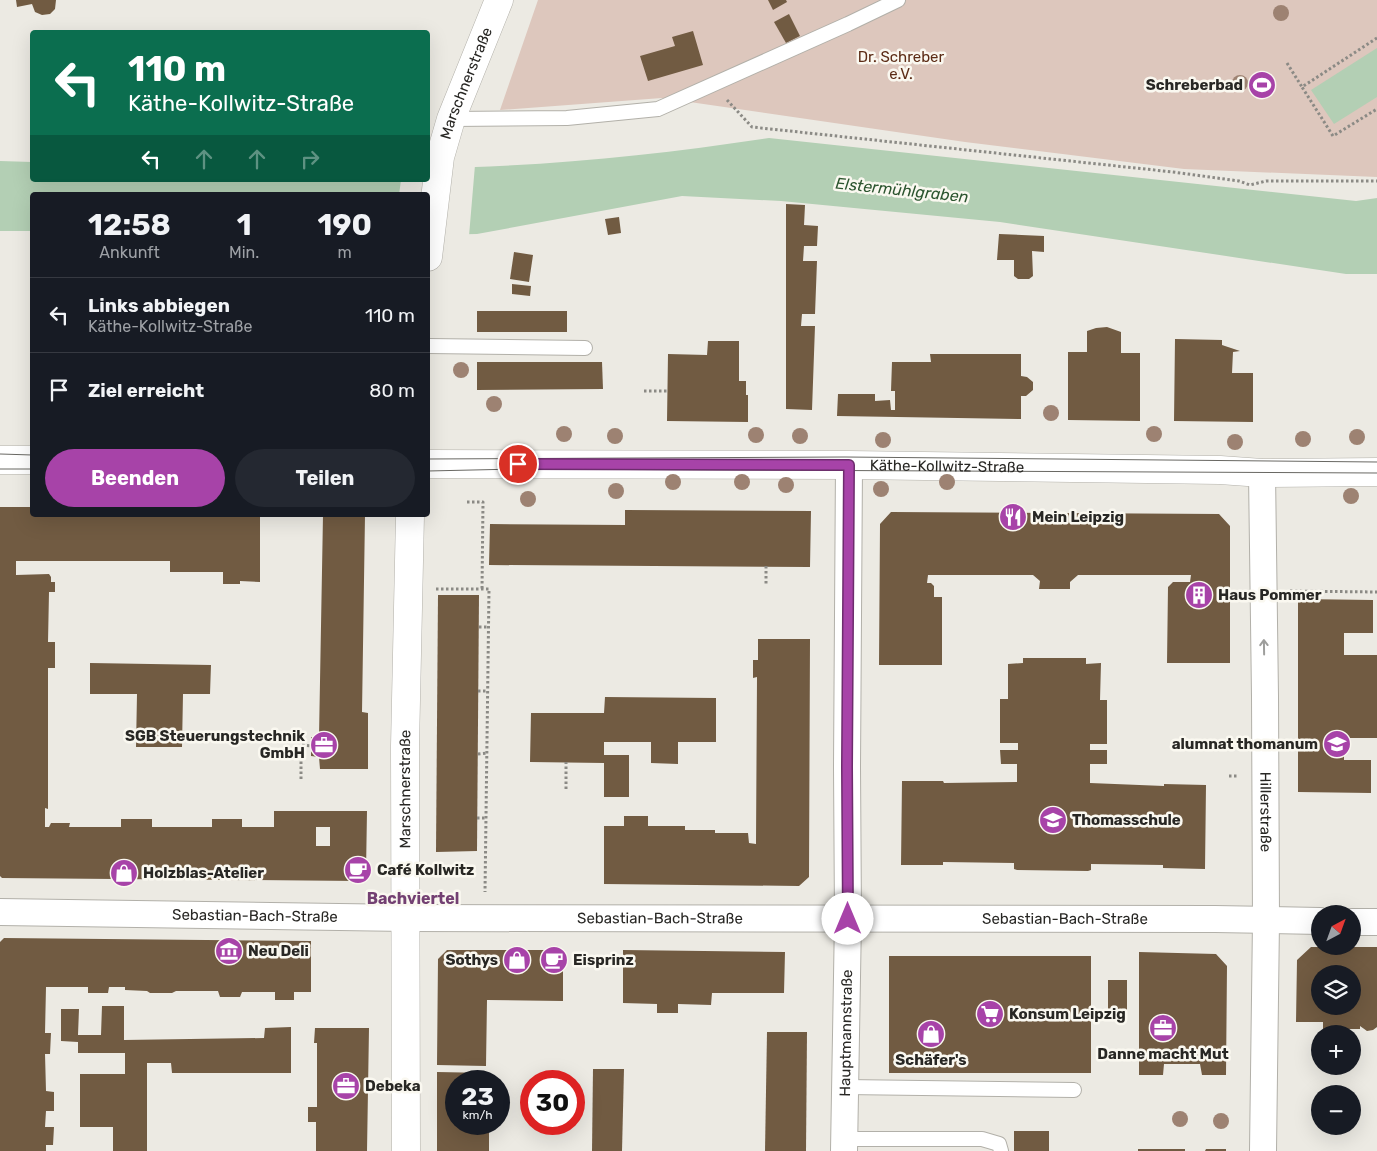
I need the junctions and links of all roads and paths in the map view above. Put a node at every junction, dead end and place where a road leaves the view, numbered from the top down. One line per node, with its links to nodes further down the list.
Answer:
1 (499, 0): 8 (main road, Marschnerstraße)
2 (898, 0): 5 (lane)
3 (1377, 38): 6 (path)
4 (1286, 63): 6 (path)
5 (714, 85): 8 (lane); 9 (path)
6 (1302, 87): 7 (path)
7 (1377, 109)
8 (451, 120): 10 (main road, Marschnerstraße)
9 (1377, 181)
10 (430, 241)
11 (430, 346): 12 (lane)
12 (585, 348)
13 (644, 390): 14 (path)
14 (667, 391)
15 (0, 460): 16 (main road)
16 (30, 460)
17 (430, 464): 18 (main road, Käthe-Kollwitz-Straße)
18 (849, 465): 20 (main road, Käthe-Kollwitz-Straße); 44 (street, Hauptmannstraße)
19 (1377, 472): 20 (main road, Käthe-Kollwitz-Straße)
20 (1262, 473): 45 (street, Hillerstraße, one-way to 20)
21 (467, 502): 26 (path)
22 (410, 517): 25 (main road, Marschnerstraße)
23 (766, 566): 24 (path)
24 (766, 586)
25 (410, 589): 26 (path); 42 (main road, Marschnerstraße)
26 (482, 589): 30 (path)
27 (1298, 591): 28 (path)
28 (1377, 592)
29 (478, 627): 30 (path)
30 (488, 628): 31 (path)
31 (487, 691): 32 (path); 34 (path)
32 (478, 692)
33 (311, 746): 37 (path)
34 (487, 753): 35 (path); 40 (path)
35 (478, 754)
36 (566, 762): 38 (path)
37 (301, 779)
38 (566, 789)
39 (477, 818): 40 (path)
40 (486, 818): 43 (path)
41 (0, 912): 42 (street, Sebastian-Bach-Straße)
42 (407, 918): 43 (street, Sebastian-Bach-Straße); 52 (main road, Marschnerstraße)
43 (484, 918): 44 (street, Sebastian-Bach-Straße)
44 (848, 919): 45 (street, Sebastian-Bach-Straße); 49 (street, Hauptmannstraße)
45 (1266, 920): 46 (street, Sebastian-Bach-Straße); 54 (street, Hillerstraße)
46 (1311, 921)
47 (1361, 922): 48 (street)
48 (1377, 922)
49 (845, 1087): 50 (lane); 51 (street, Hauptmannstraße)
50 (1074, 1090)
51 (844, 1145): 53 (lane)
52 (406, 1151)
53 (1001, 1151)
54 (1263, 1151)

